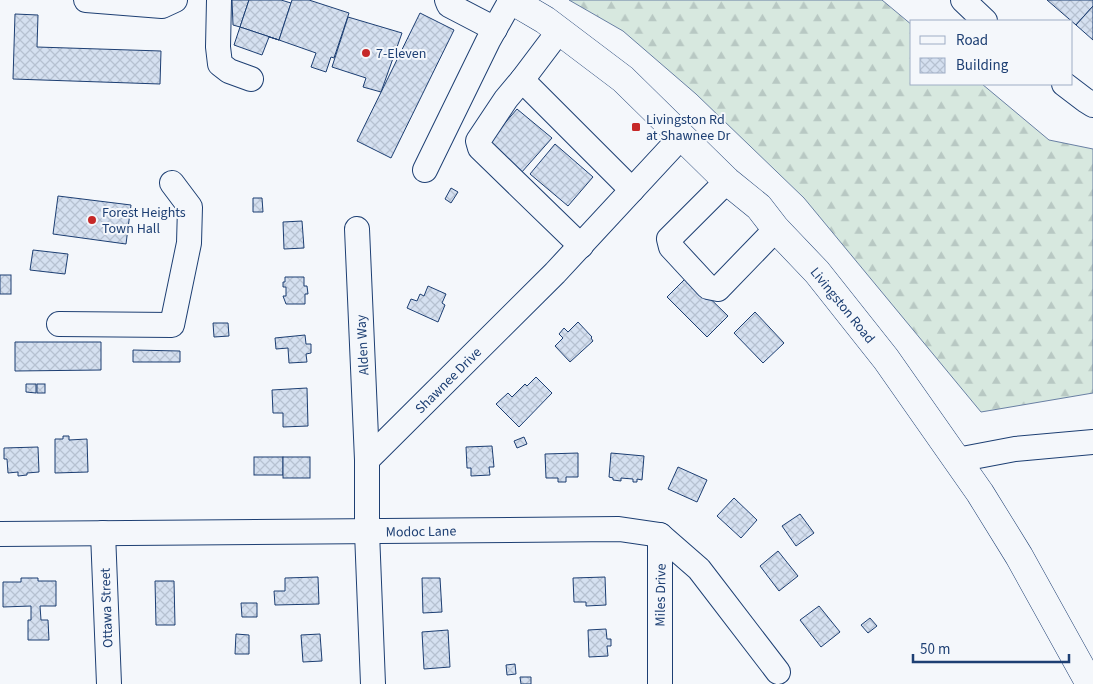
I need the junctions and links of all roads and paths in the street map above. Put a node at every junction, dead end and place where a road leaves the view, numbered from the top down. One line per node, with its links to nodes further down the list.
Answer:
1 (86, 0): 2 (street)
2 (175, 0)
3 (219, 0): 10 (street)
4 (447, 0): 8 (street)
5 (511, 0): 8 (street); 9 (main road, Livingston Road)
6 (963, 0): 7 (street)
7 (985, 20)
8 (495, 29): 15 (street)
9 (559, 31): 11 (street); 14 (main road, Livingston Road)
10 (250, 79)
11 (522, 80): 18 (street); 21 (street)
12 (1065, 85): 13 (street)
13 (1093, 105)
14 (682, 136): 16 (main road, Livingston Road); 18 (street, Shawnee Drive)
15 (425, 170)
16 (727, 181): 20 (main road, Livingston Road); 20 (street)
17 (172, 184): 22 (street)
18 (632, 190): 21 (street, Shawnee Drive)
19 (357, 229): 24 (street, Alden Way)
20 (776, 229): 25 (main road, Livingston Road)
21 (581, 246): 24 (street, Shawnee Drive)
22 (59, 324)
23 (1093, 442): 25 (street)
24 (367, 460): 26 (street)
25 (957, 460): 34 (main road, Livingston Road)
26 (367, 532): 27 (street, Modoc Lane); 29 (street, Modoc Lane); 32 (street)
27 (103, 533): 28 (street, Modoc Lane); 31 (street, Ottawa Street)
28 (0, 534)
29 (660, 535): 30 (street); 33 (street, Miles Drive)
30 (778, 672)
31 (109, 684)
32 (373, 684)
33 (660, 684)
34 (1090, 684)

